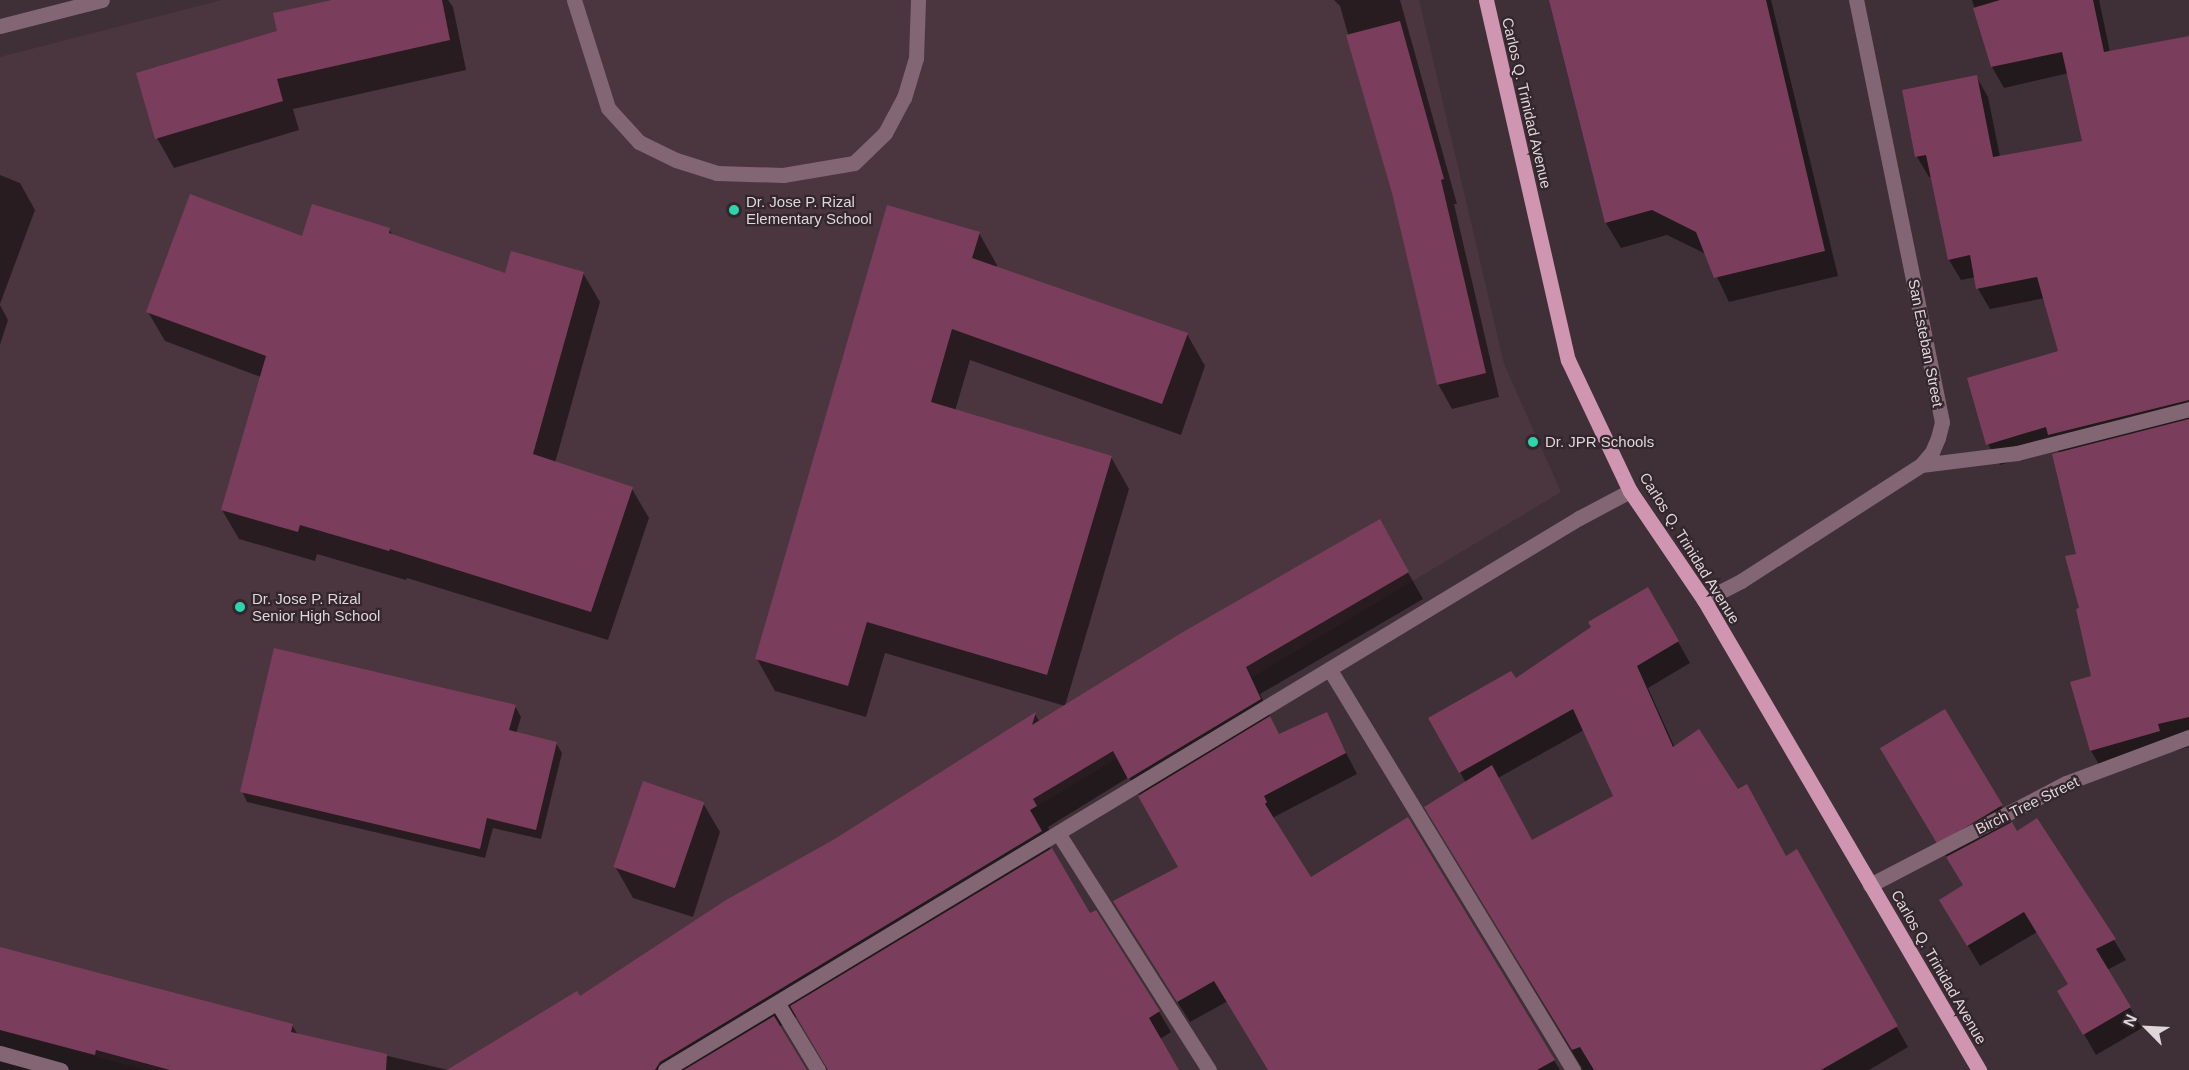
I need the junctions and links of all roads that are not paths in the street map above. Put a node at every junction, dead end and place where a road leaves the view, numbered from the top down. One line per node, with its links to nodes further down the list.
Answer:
1 (102, 0): 6 (street)
2 (574, 0): 3 (street)
3 (918, 0)
4 (1486, 0): 9 (main road, Carlos Q. Trinidad Avenue)
5 (1856, 0): 8 (street, San Esteban Street)
6 (0, 26)
7 (2189, 409): 8 (street)
8 (1921, 465): 10 (street, San Esteban Street)
9 (1630, 491): 10 (main road, Carlos Q. Trinidad Avenue); 11 (street)
10 (1704, 600): 14 (main road, Carlos Q. Trinidad Avenue)
11 (1330, 670): 13 (street); 21 (street)
12 (2189, 737): 14 (street, Birch Tree Street)
13 (1058, 833): 15 (street); 20 (street)
14 (1870, 885): 22 (main road, Carlos Q. Trinidad Avenue)
15 (778, 1004): 18 (street); 19 (street)
16 (0, 1053): 17 (street)
17 (61, 1070)
18 (665, 1070)
19 (818, 1070)
20 (1209, 1070)
21 (1573, 1070)
22 (1978, 1070)

